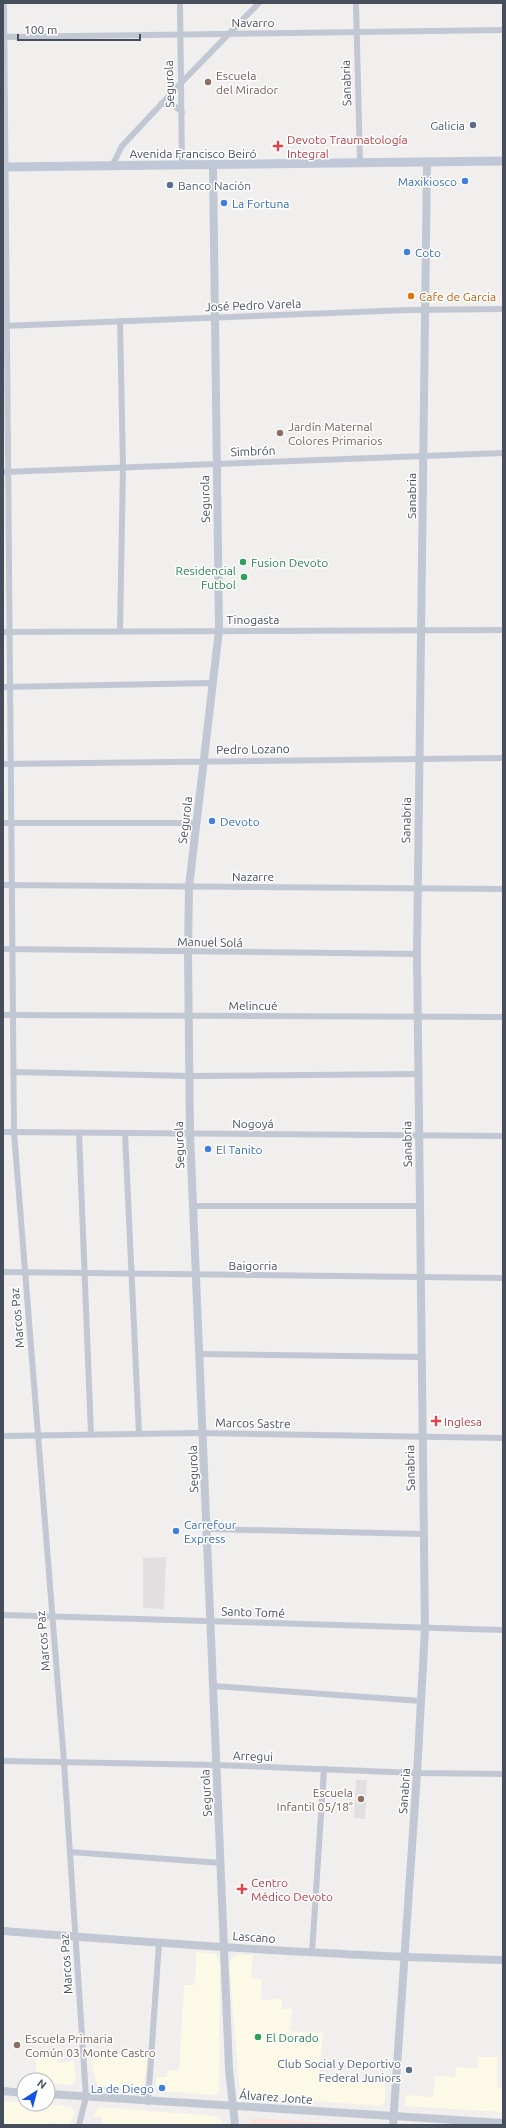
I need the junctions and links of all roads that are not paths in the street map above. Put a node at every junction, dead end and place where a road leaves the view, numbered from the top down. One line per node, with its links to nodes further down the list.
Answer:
1 (4, 3): 9 (street, Marcos Paz)
2 (180, 3): 8 (street, Segurola)
3 (259, 3): 6 (street)
4 (356, 3): 7 (street, Sanabria)
5 (503, 30): 7 (street, Navarro)
6 (230, 33): 7 (street, Navarro); 8 (street, Navarro); 10 (street)
7 (356, 33): 15 (street, Sanabria)
8 (180, 35): 9 (street, Navarro); 10 (street, Segurola)
9 (4, 37): 19 (street, Marcos Paz)
10 (181, 82): 11 (street); 12 (street, Segurola)
11 (161, 104): 12 (street); 18 (street)
12 (182, 112): 16 (street, Segurola)
13 (503, 161): 14 (main road, Avenida Francisco Beiró)
14 (427, 162): 15 (main road, Avenida Francisco Beiró); 21 (street, Sanabria)
15 (360, 163): 17 (main road, Avenida Francisco Beiró)
16 (182, 165): 17 (main road, Avenida Francisco Beiró); 18 (main road, Avenida Francisco Beiró)
17 (213, 165): 22 (street, Segurola)
18 (112, 166): 19 (main road, Avenida Francisco Beiró)
19 (4, 167): 24 (street, Marcos Paz)
20 (503, 309): 21 (street, José Pedro Varela)
21 (425, 310): 22 (street, José Pedro Varela); 26 (street, Sanabria)
22 (215, 317): 23 (street, José Pedro Varela); 27 (street, Segurola)
23 (120, 321): 24 (street, José Pedro Varela); 28 (street)
24 (5, 326): 29 (street, Marcos Paz)
25 (503, 453): 26 (street, Simbrón)
26 (424, 455): 27 (street, Simbrón); 33 (street, Sanabria)
27 (217, 463): 28 (street, Simbrón); 31 (street, Segurola)
28 (123, 466): 29 (street, Simbrón); 30 (street)
29 (6, 472): 34 (street, Marcos Paz)
30 (120, 630): 31 (street, Tinogasta); 34 (street, Tinogasta)
31 (219, 630): 33 (street, Tinogasta); 35 (street, Segurola)
32 (503, 630): 33 (street, Tinogasta)
33 (422, 631): 38 (street, Sanabria)
34 (6, 632): 37 (street, Marcos Paz)
35 (212, 683): 37 (street); 40 (street, Segurola)
36 (3, 687): 37 (street)
37 (10, 687): 42 (street, Marcos Paz)
38 (420, 758): 39 (street, Pedro Lozano); 40 (street, Pedro Lozano); 49 (street, Sanabria)
39 (503, 758)
40 (204, 761): 42 (street, Pedro Lozano); 45 (street, Segurola)
41 (3, 764): 42 (street, Pedro Lozano)
42 (11, 764): 44 (street, Marcos Paz)
43 (3, 823): 44 (street)
44 (11, 823): 45 (street); 47 (street, Marcos Paz)
45 (196, 823): 48 (street, Segurola)
46 (3, 885): 47 (street, Nazarre)
47 (12, 885): 48 (street, Nazarre); 52 (street, Marcos Paz)
48 (189, 887): 49 (street, Nazarre); 53 (street, Segurola)
49 (417, 889): 50 (street, Nazarre); 54 (street, Sanabria)
50 (503, 889)
51 (3, 949): 52 (street, Manuel Solá)
52 (12, 949): 53 (street, Manuel Solá); 56 (street, Marcos Paz)
53 (188, 953): 54 (street, Manuel Solá); 57 (street, Segurola)
54 (417, 954): 58 (street, Sanabria)
55 (3, 1015): 56 (street, Melincué)
56 (12, 1015): 57 (street, Melincué); 60 (street, Marcos Paz)
57 (190, 1015): 58 (street, Melincué); 62 (street, Segurola)
58 (417, 1017): 59 (street, Melincué); 61 (street, Sanabria)
59 (503, 1017)
60 (13, 1072): 62 (street); 64 (street, Marcos Paz)
61 (417, 1074): 62 (street); 68 (street, Sanabria)
62 (190, 1076): 67 (street, Segurola)
63 (3, 1132): 64 (street, Nogoyá)
64 (14, 1132): 65 (street, Nogoyá); 73 (street, Marcos Paz)
65 (79, 1132): 66 (street, Nogoyá); 74 (street)
66 (125, 1133): 67 (street, Nogoyá); 75 (street)
67 (190, 1134): 68 (street, Nogoyá); 70 (street, Segurola)
68 (419, 1136): 69 (street, Nogoyá); 71 (street, Sanabria)
69 (503, 1136)
70 (194, 1206): 71 (street); 76 (street, Segurola)
71 (420, 1206): 77 (street, Sanabria)
72 (3, 1272): 73 (street, Baigorria)
73 (24, 1272): 74 (street, Baigorria); 85 (street, Marcos Paz)
74 (85, 1273): 75 (street, Baigorria); 82 (street)
75 (132, 1274): 76 (street, Baigorria); 83 (street)
76 (197, 1275): 77 (street, Baigorria); 79 (street, Segurola)
77 (420, 1278): 78 (street, Baigorria); 80 (street, Sanabria)
78 (503, 1278)
79 (201, 1354): 80 (street); 81 (street, Segurola)
80 (421, 1357): 86 (street, Sanabria)
81 (204, 1433): 83 (street, Marcos Sastre); 86 (street, Marcos Sastre); 88 (street, Segurola)
82 (91, 1434): 83 (street, Marcos Sastre); 85 (street, Marcos Sastre)
83 (139, 1434)
84 (3, 1436): 85 (street, Marcos Sastre)
85 (37, 1436): 91 (street, Marcos Paz)
86 (422, 1437): 87 (street, Marcos Sastre); 89 (street, Sanabria)
87 (503, 1438)
88 (207, 1529): 89 (street); 92 (street, Segurola)
89 (423, 1534): 93 (street, Sanabria)
90 (3, 1615): 91 (street, Santo Tomé)
91 (52, 1617): 92 (street, Santo Tomé); 98 (street, Marcos Paz)
92 (210, 1622): 93 (street, Santo Tomé); 95 (street, Segurola)
93 (425, 1629): 94 (street, Santo Tomé); 96 (street, Sanabria)
94 (503, 1630)
95 (213, 1686): 96 (street); 99 (street, Segurola)
96 (421, 1701): 101 (street, Sanabria)
97 (3, 1761): 98 (street, Arregui)
98 (64, 1762): 99 (street, Arregui); 103 (street, Marcos Paz)
99 (216, 1765): 100 (street, Arregui); 104 (street, Segurola)
100 (324, 1769): 101 (street, Arregui); 109 (street)
101 (417, 1773): 102 (street, Arregui); 110 (street, Sanabria)
102 (503, 1774)
103 (70, 1852): 104 (street); 106 (street, Marcos Paz)
104 (221, 1863): 108 (street, Segurola)
105 (3, 1931): 106 (street, Lascano)
106 (75, 1937): 107 (street, Lascano); 115 (street, Marcos Paz)
107 (159, 1943): 108 (street, Lascano); 116 (street)
108 (225, 1947): 109 (street, Lascano); 117 (street, Segurola)
109 (312, 1953): 110 (street, Lascano)
110 (403, 1958): 111 (street, Lascano); 118 (street, Sanabria)
111 (503, 1960)
112 (3, 2091): 113 (street)
113 (16, 2092)
114 (56, 2095): 115 (street, Álvarez Jonte)
115 (86, 2097): 116 (street, Álvarez Jonte); 120 (street, Marcos Paz)
116 (148, 2102): 117 (street, Álvarez Jonte)
117 (232, 2106): 118 (street, Álvarez Jonte); 121 (street, Segurola)
118 (393, 2121): 119 (street, Álvarez Jonte)
119 (503, 2123)
120 (79, 2125)
121 (235, 2125)

